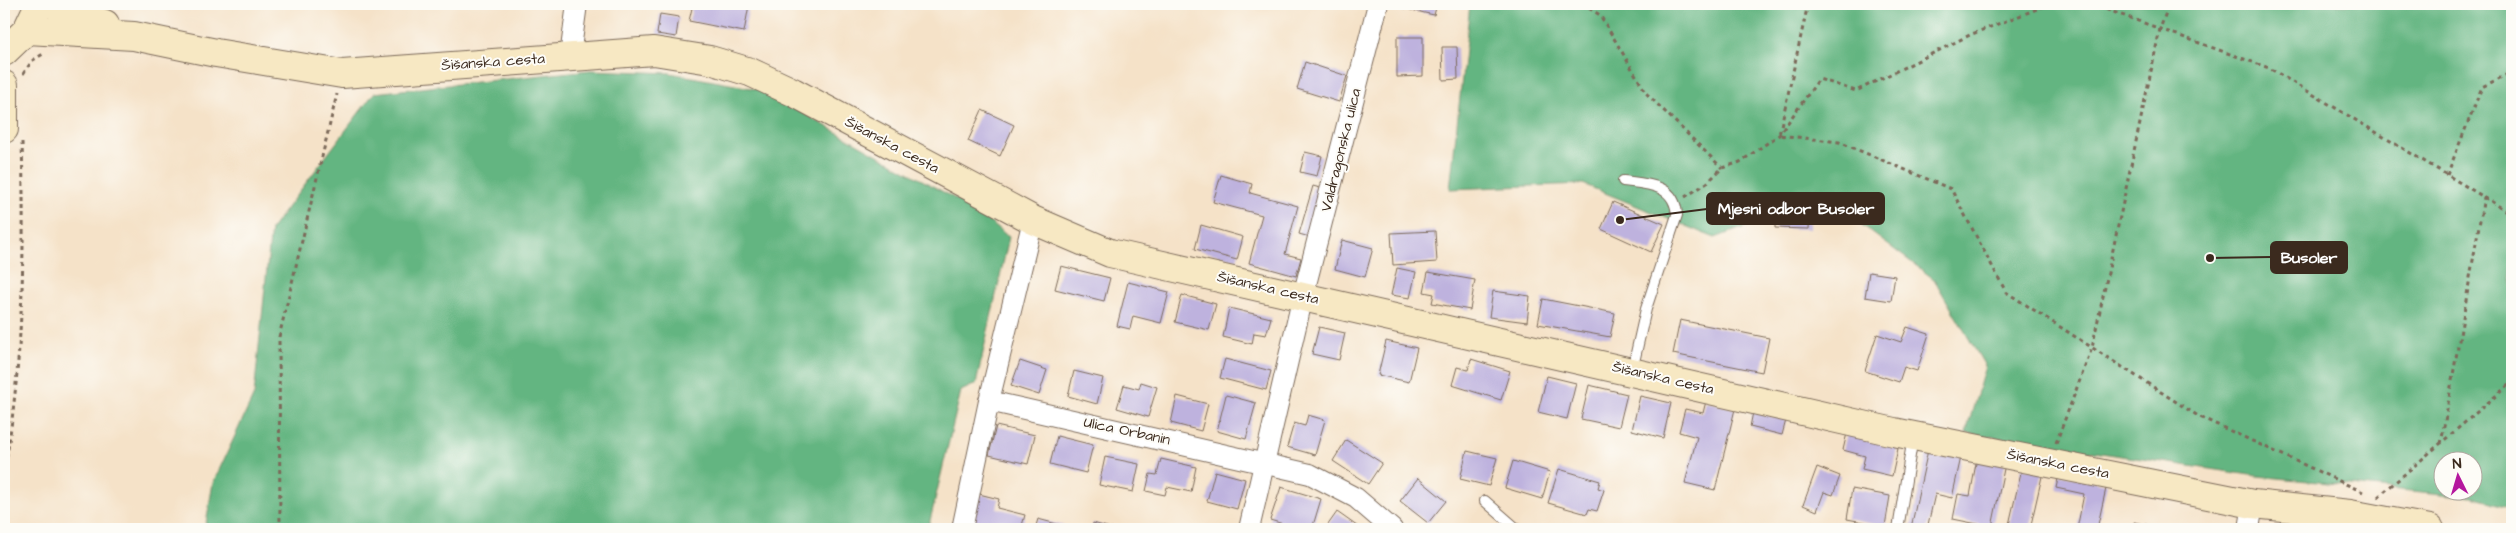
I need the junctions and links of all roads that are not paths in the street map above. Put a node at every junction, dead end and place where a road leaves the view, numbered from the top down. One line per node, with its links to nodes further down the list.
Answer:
1 (37, 4): 6 (main road)
2 (53, 4): 5 (main road, Šišanska cesta)
3 (577, 4): 7 (street)
4 (1378, 4): 11 (street, Valdragonska ulica)
5 (134, 36): 6 (main road, Šišanska cesta); 7 (main road, Šišanska cesta)
6 (13, 49): 8 (main road)
7 (570, 56): 10 (main road, Šišanska cesta)
8 (13, 134)
9 (1623, 181): 12 (lane)
10 (1032, 220): 11 (main road, Šišanska cesta); 13 (street)
11 (1303, 296): 12 (main road, Šišanska cesta); 15 (street)
12 (1632, 371): 14 (main road, Šišanska cesta)
13 (989, 401): 15 (street, Ulica Orbanin); 19 (street)
14 (1913, 436): 18 (main road, Šišanska cesta); 23 (lane)
15 (1265, 462): 20 (street); 21 (street, Ulica Orbanin)
16 (1485, 501): 22 (lane)
17 (2362, 514): 18 (main road, Šišanska cesta); 24 (main road, Šišanska cesta)
18 (2251, 517)
19 (962, 529)
20 (1250, 529)
21 (1392, 529)
22 (1517, 529)
23 (1898, 529)
24 (2430, 529)

